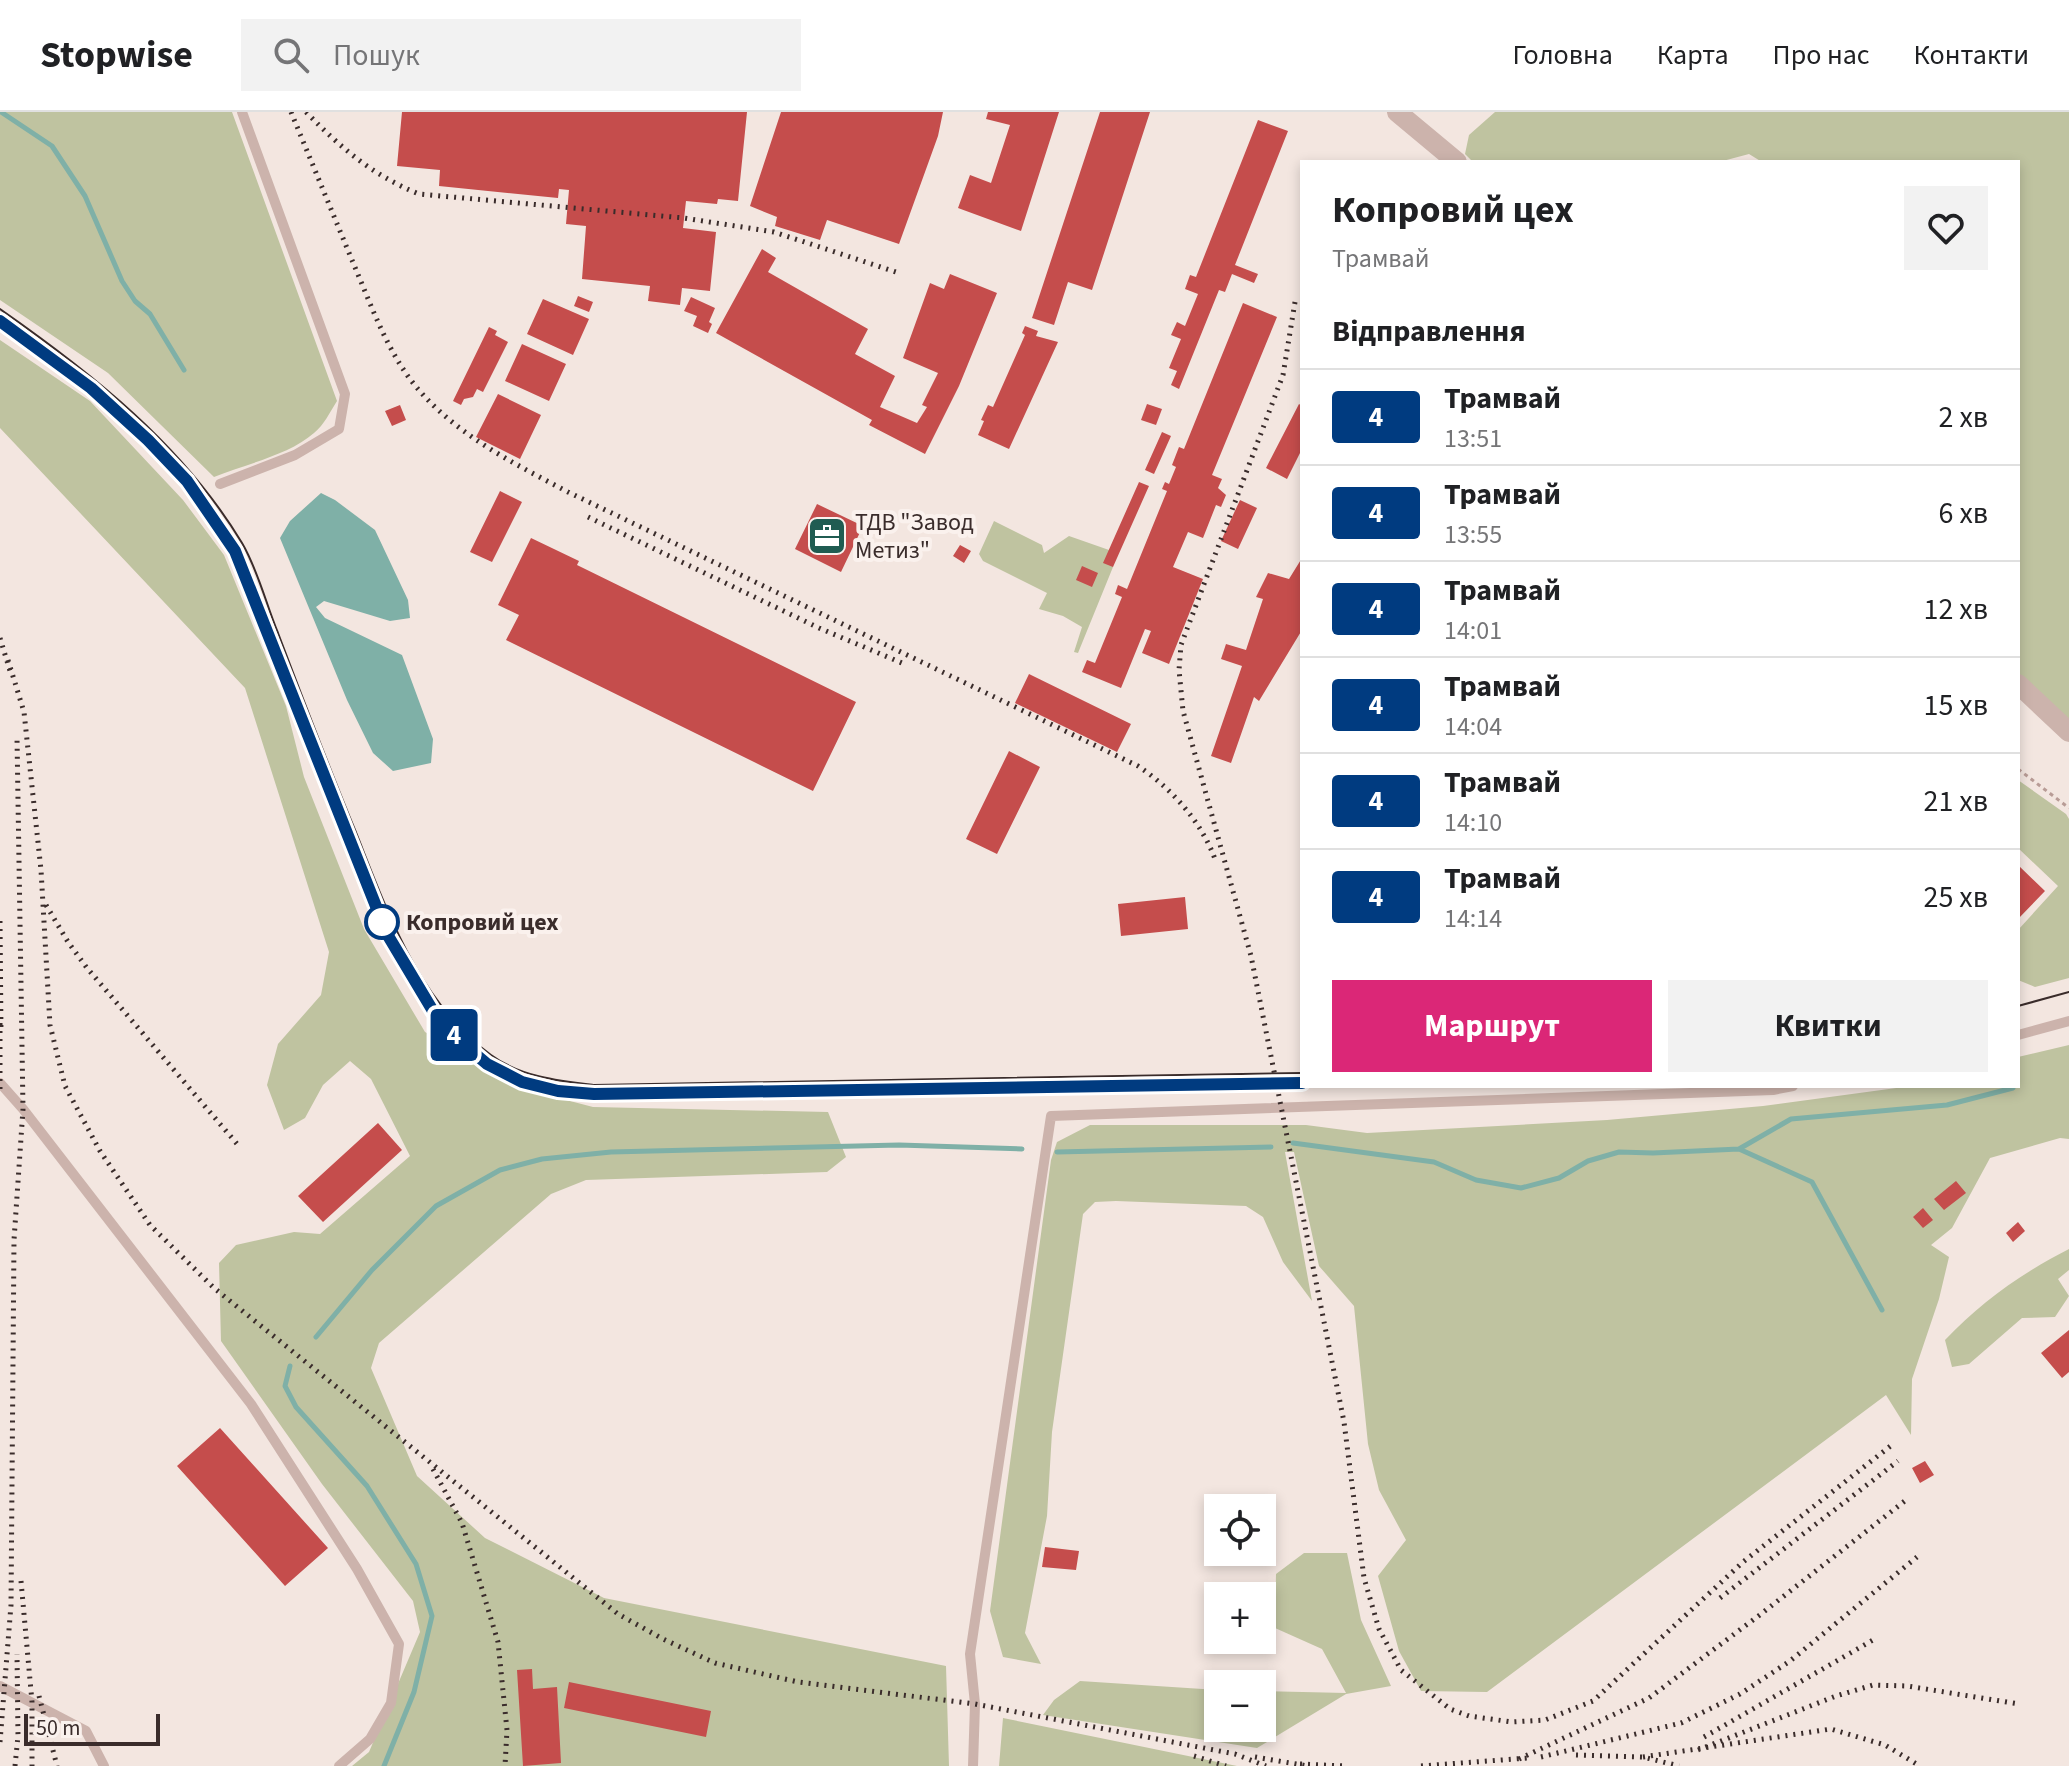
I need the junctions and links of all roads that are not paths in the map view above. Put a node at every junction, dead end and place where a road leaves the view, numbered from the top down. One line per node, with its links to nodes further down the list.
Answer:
1 (242, 112): 4 (lane)
2 (1397, 112): 3 (street)
3 (1455, 160)
4 (220, 484)
5 (2020, 686): 6 (street)
6 (2069, 732)
7 (2069, 1021): 8 (lane)
8 (2020, 1034)
9 (0, 1083): 13 (lane)
10 (1783, 1088): 14 (lane)
11 (0, 1686): 12 (lane)
12 (104, 1766)
13 (339, 1766)
14 (973, 1766)

